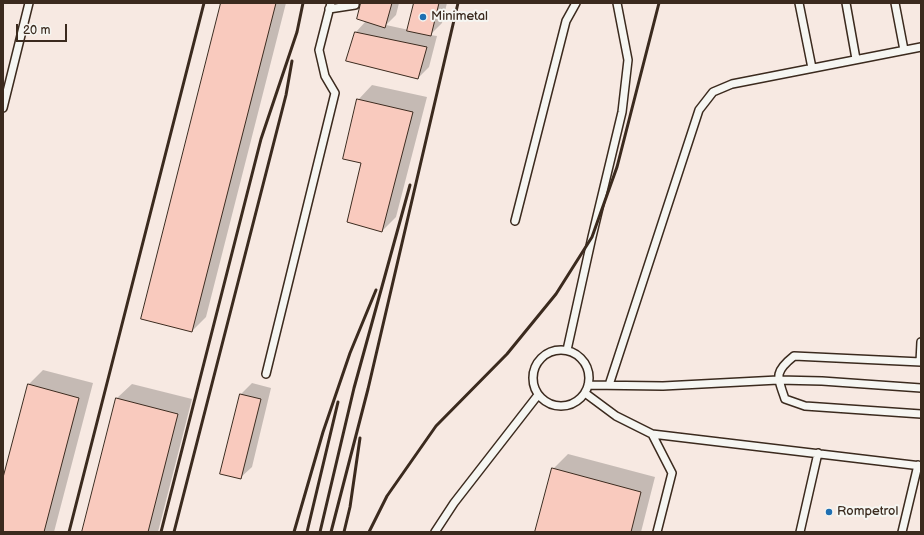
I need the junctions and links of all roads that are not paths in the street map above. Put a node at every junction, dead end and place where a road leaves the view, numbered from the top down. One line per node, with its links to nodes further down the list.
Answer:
1 (29, 3): 13 (lane)
2 (355, 3): 8 (lane)
3 (576, 3): 14 (lane)
4 (617, 3): 16 (lane)
5 (800, 3): 12 (lane)
6 (846, 3): 11 (lane)
7 (895, 3): 10 (lane)
8 (330, 6): 18 (lane)
9 (921, 47): 10 (lane)
10 (904, 50): 11 (lane)
11 (856, 59): 12 (lane)
12 (812, 68): 21 (lane)
13 (3, 108)
14 (515, 221)
15 (921, 342): 17 (lane)
16 (567, 350): 20 (lane); 24 (lane)
17 (921, 362): 19 (lane)
18 (266, 374)
19 (778, 380): 21 (lane); 22 (lane); 25 (lane)
20 (588, 385): 21 (lane); 23 (lane)
21 (609, 385)
22 (921, 388)
23 (585, 393): 24 (lane); 26 (lane)
24 (538, 395): 29 (lane)
25 (921, 414)
26 (652, 434): 27 (lane); 30 (lane)
27 (818, 453): 28 (lane); 31 (lane)
28 (920, 466): 32 (lane)
29 (434, 532)
30 (657, 532)
31 (800, 532)
32 (902, 532)

